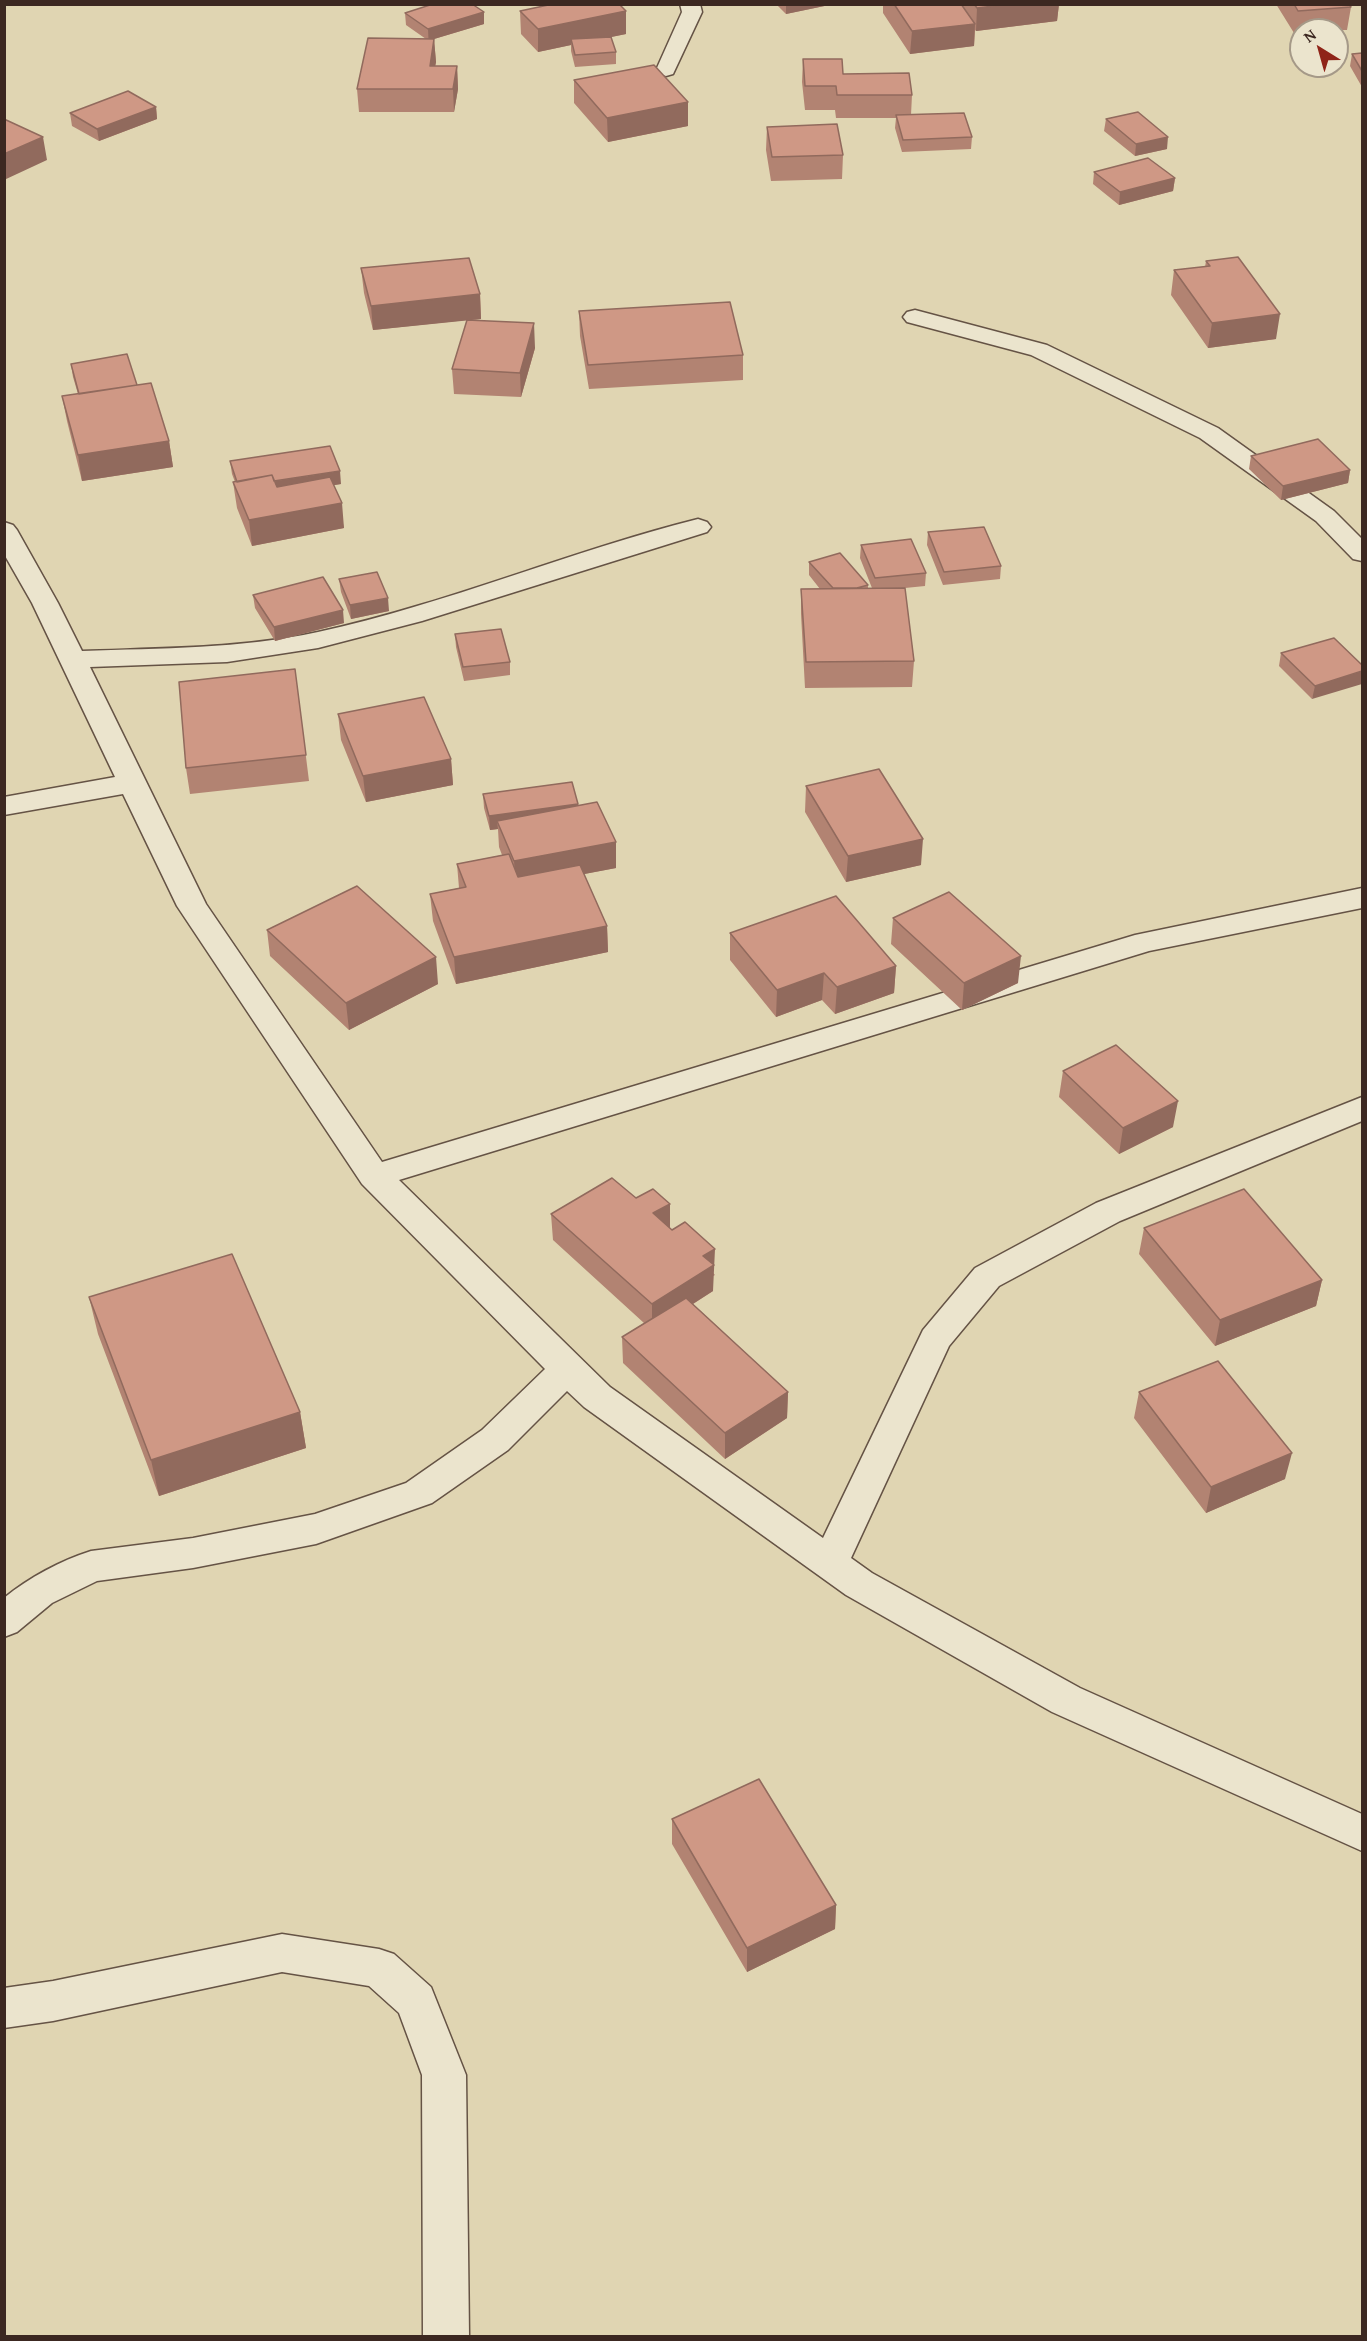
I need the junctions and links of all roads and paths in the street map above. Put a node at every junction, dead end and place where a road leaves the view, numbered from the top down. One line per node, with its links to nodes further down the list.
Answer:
1 (690, 4): 2 (street)
2 (666, 70)
3 (915, 317): 6 (street)
4 (698, 527): 7 (street)
5 (4, 530): 7 (street)
6 (1362, 553)
7 (72, 659): 8 (street)
8 (132, 783): 9 (street); 12 (street)
9 (4, 806)
10 (1362, 898): 12 (street)
11 (1362, 1108): 14 (street)
12 (374, 1176): 13 (street)
13 (567, 1369): 14 (street); 15 (street)
14 (830, 1562): 16 (street)
15 (4, 1621)
16 (1362, 1833)
17 (4, 2008): 18 (street)
18 (446, 2337)

